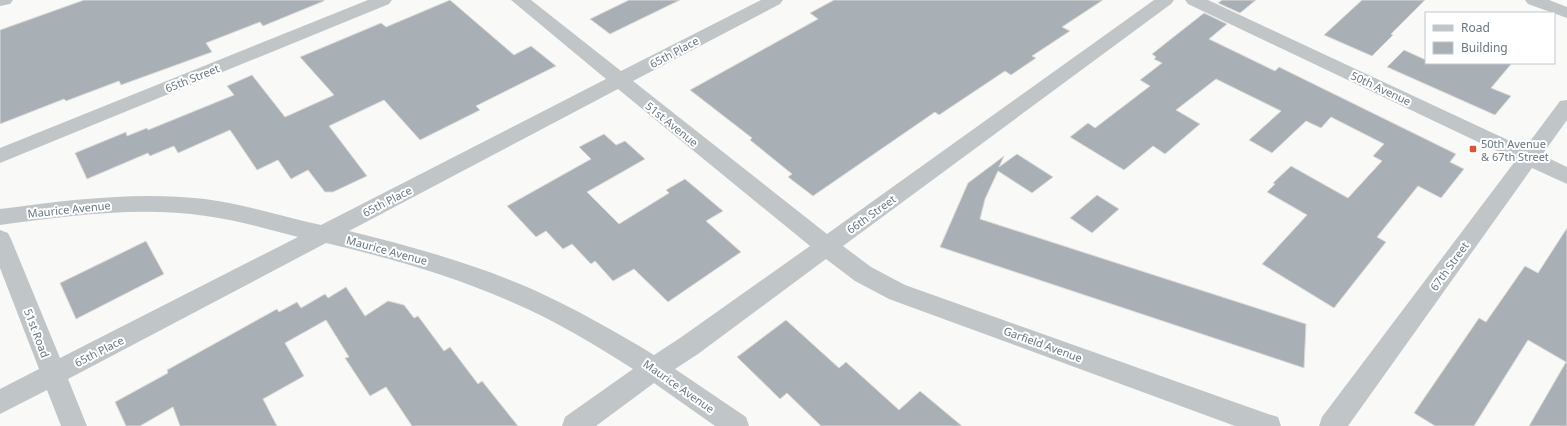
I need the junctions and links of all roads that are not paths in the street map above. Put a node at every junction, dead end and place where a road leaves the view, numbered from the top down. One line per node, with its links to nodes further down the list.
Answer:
1 (4, 0): 8 (street)
2 (383, 0): 12 (street, 65th Street)
3 (520, 0): 10 (street, 51st Avenue)
4 (774, 0): 10 (street, 65th Place)
5 (1165, 0): 18 (street, 66th Street)
6 (1194, 0): 13 (street, 50th Avenue)
7 (1534, 0): 9 (street)
8 (0, 1)
9 (1567, 13)
10 (619, 81): 16 (street, 65th Place); 18 (street, 51st Avenue)
11 (1567, 106): 13 (street, 67th Street)
12 (0, 156)
13 (1528, 158): 14 (street, 50th Avenue); 26 (street, 67th Street)
14 (1567, 176)
15 (0, 217): 16 (street, Maurice Avenue)
16 (324, 234): 19 (street, Maurice Avenue); 20 (street, 65th Place)
17 (0, 239): 20 (street, 51st Road)
18 (826, 246): 19 (street, 66th Street); 25 (street, Garfield Avenue)
19 (655, 368): 23 (street, 66th Street); 24 (street, Maurice Avenue)
20 (54, 374): 21 (street, 65th Place); 22 (street, 51st Road)
21 (0, 402)
22 (74, 426)
23 (575, 426)
24 (736, 426)
25 (1268, 426)
26 (1332, 426)

